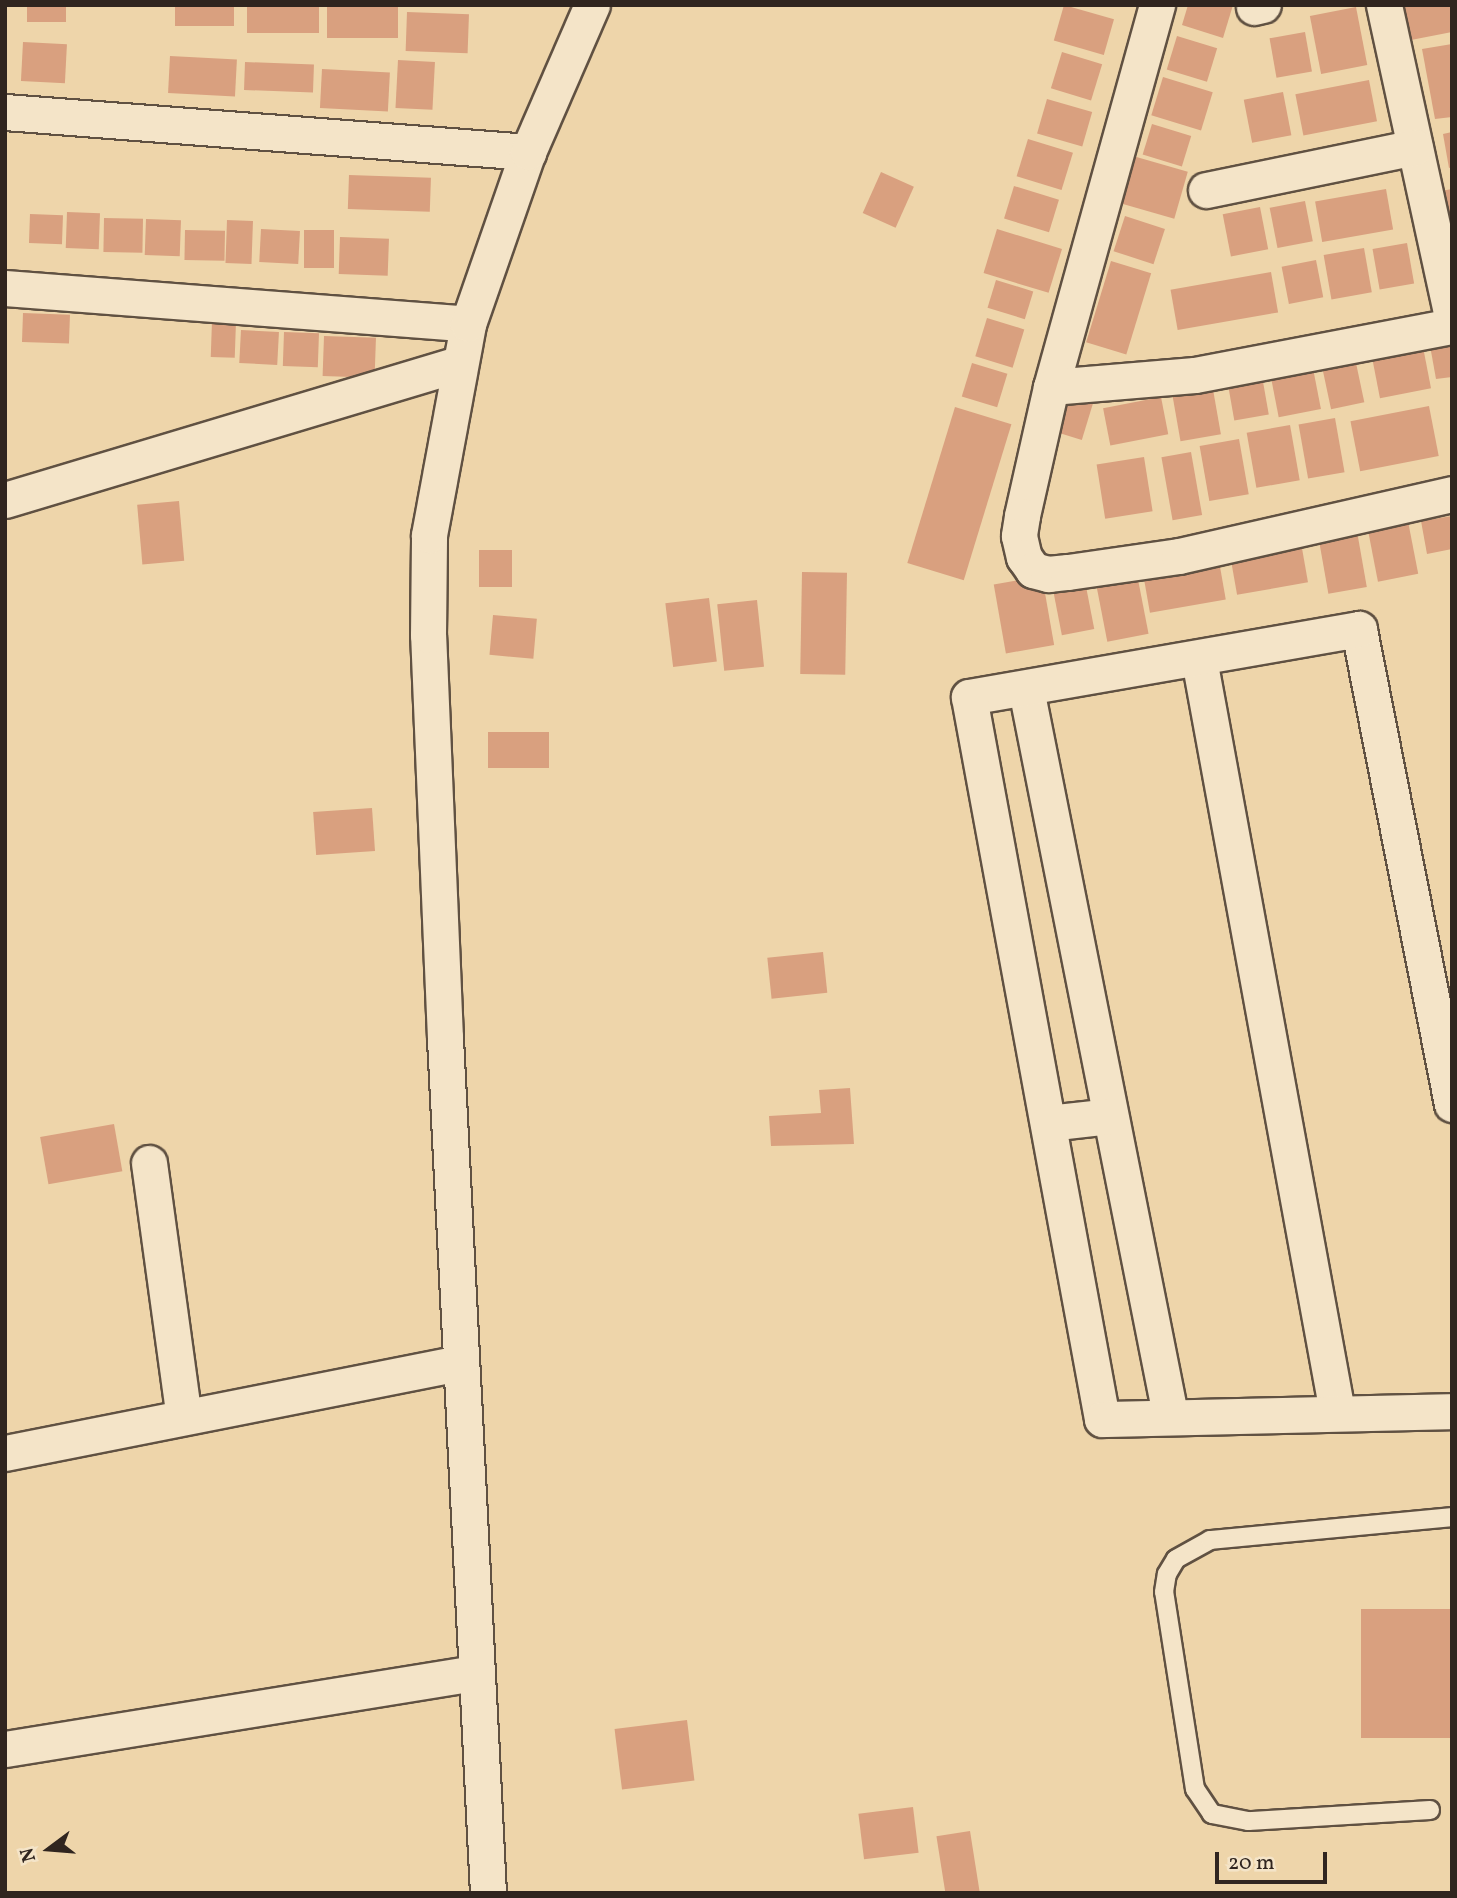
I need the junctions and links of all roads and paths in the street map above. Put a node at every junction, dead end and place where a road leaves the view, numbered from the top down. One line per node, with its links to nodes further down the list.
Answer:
1 (592, 5): 6 (street)
2 (1157, 5): 13 (street)
3 (1384, 5): 5 (street)
4 (5, 112): 6 (street)
5 (1415, 146): 7 (street); 9 (street)
6 (527, 152): 10 (street)
7 (1206, 190)
8 (5, 288): 10 (street)
9 (1452, 317)
10 (468, 324): 12 (street)
11 (1452, 326): 13 (street)
12 (458, 364): 15 (street); 22 (street)
13 (1051, 387): 14 (street)
14 (1452, 494)
15 (5, 500)
16 (1199, 659): 17 (street); 18 (street); 24 (street)
17 (1026, 689): 19 (street); 20 (street)
18 (1452, 1104)
19 (1110, 1116): 20 (street); 25 (street)
20 (1048, 1123): 25 (street)
21 (149, 1163): 26 (street)
22 (459, 1363): 26 (street); 29 (street)
23 (1452, 1411): 24 (street)
24 (1337, 1412): 25 (street)
25 (1170, 1414)
26 (184, 1417): 27 (street)
27 (5, 1453)
28 (1452, 1517): 31 (lane)
29 (476, 1673): 30 (street); 32 (street)
30 (5, 1749)
31 (1430, 1810)
32 (488, 1893)

